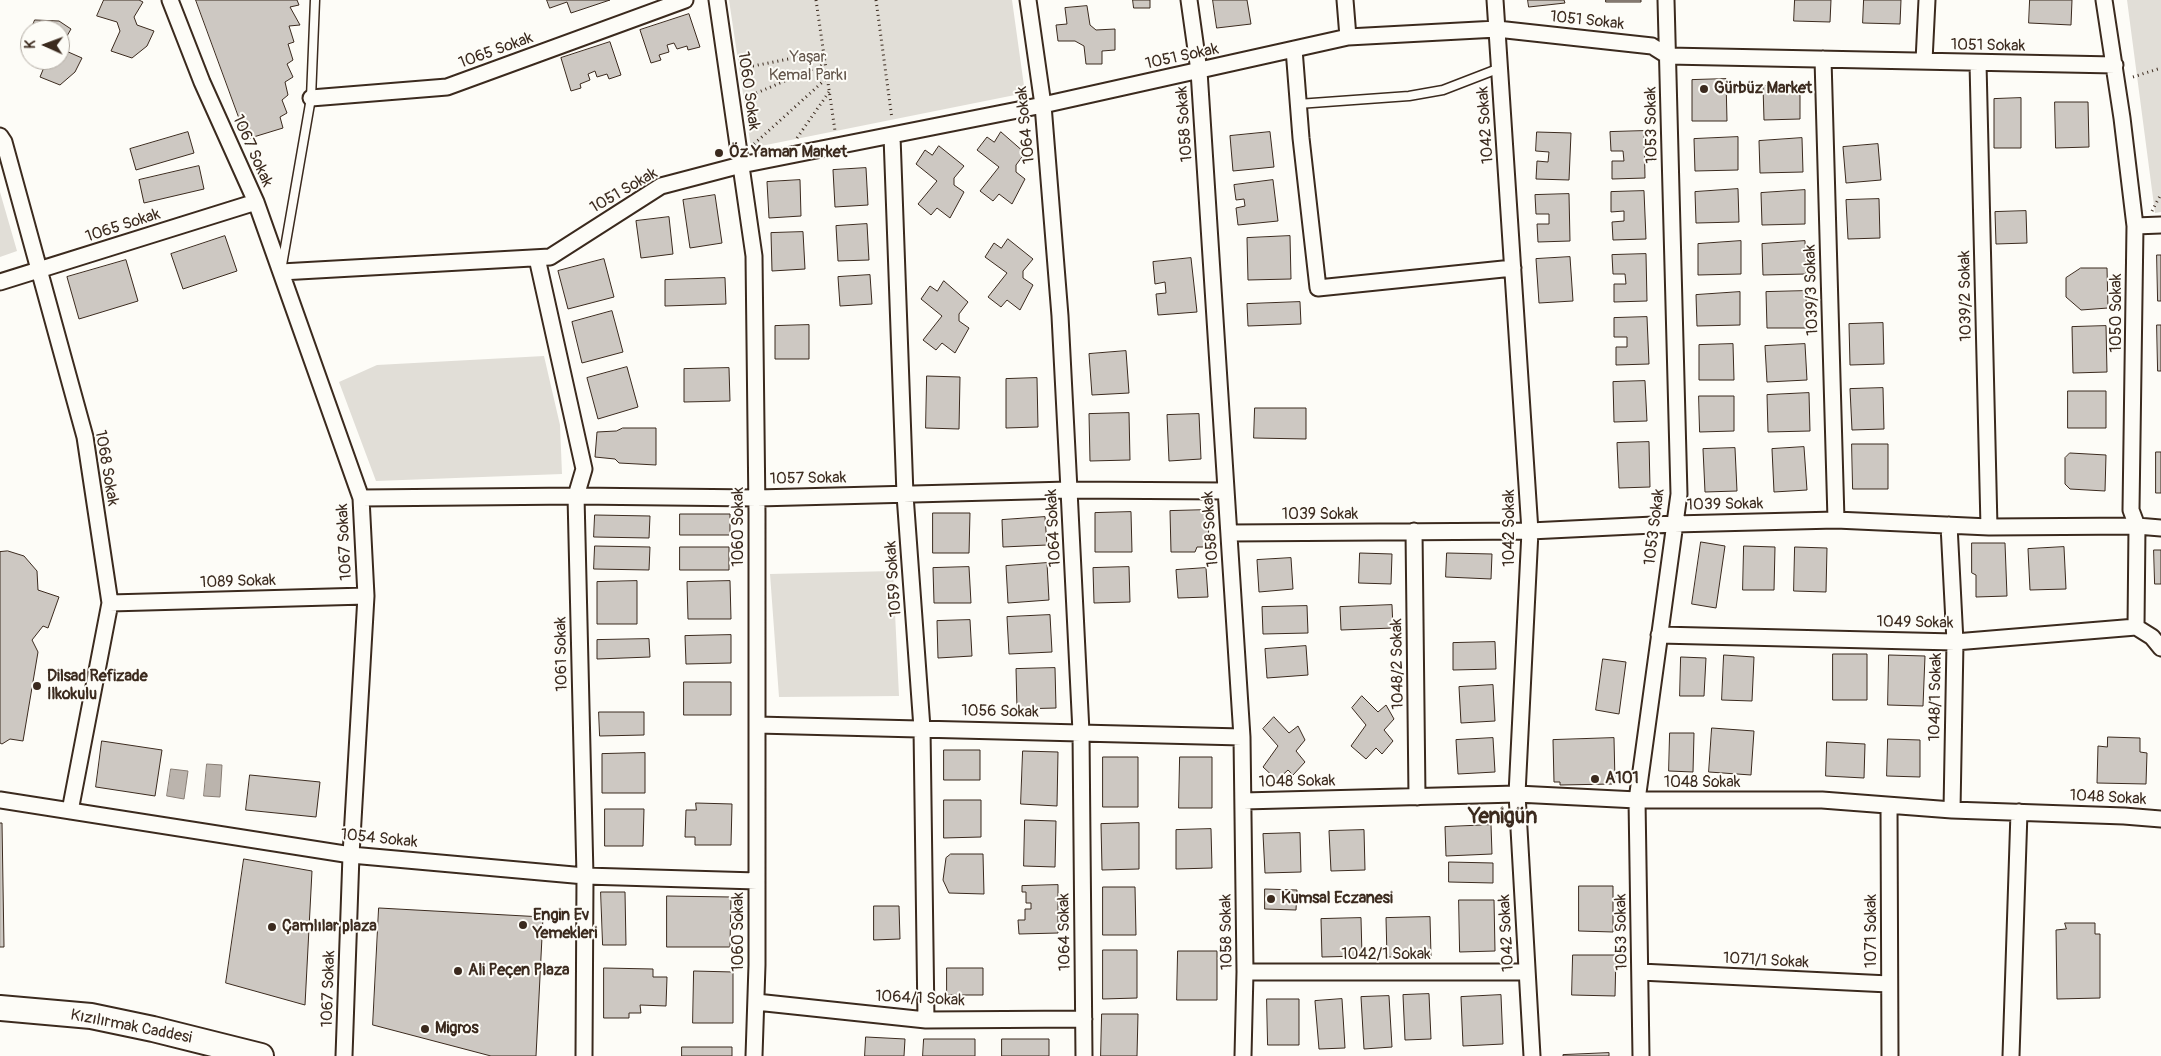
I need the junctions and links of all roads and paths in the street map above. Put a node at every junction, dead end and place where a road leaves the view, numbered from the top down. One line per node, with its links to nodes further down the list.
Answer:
1 (170, 0): 42 (street, 1067 Sokak)
2 (315, 0): 31 (lane)
3 (685, 0): 31 (street, 1065 Sokak)
4 (717, 0): 40 (street, 1060 Sokak)
5 (816, 0): 17 (path)
6 (876, 0): 35 (path)
7 (1028, 0): 34 (street, 1064 Sokak)
8 (1189, 0): 27 (street, 1058 Sokak)
9 (1345, 0): 15 (street)
10 (1495, 0): 14 (street, 1042 Sokak)
11 (1666, 0): 18 (street, 1053 Sokak)
12 (1927, 0): 20 (street)
13 (2104, 0): 23 (street, 1050 Sokak)
14 (1498, 29): 15 (street, 1051 Sokak); 18 (street, 1051 Sokak); 24 (street, 1042 Sokak)
15 (1348, 37): 16 (street, 1051 Sokak)
16 (1294, 50): 27 (street, 1051 Sokak); 33 (street)
17 (824, 52): 22 (path); 26 (path)
18 (1668, 56): 19 (street, 1051 Sokak); 57 (street, 1053 Sokak)
19 (1823, 59): 20 (street, 1051 Sokak); 56 (street, 1039/3 Sokak)
20 (1924, 62): 21 (street, 1051 Sokak)
21 (1978, 63): 23 (street, 1051 Sokak); 60 (street, 1039/2 Sokak)
22 (825, 64): 29 (path); 32 (path)
23 (2114, 65): 44 (street, 1050 Sokak)
24 (1500, 68): 33 (lane); 46 (street, 1042 Sokak)
25 (2161, 68): 28 (path)
26 (738, 69)
27 (1199, 72): 34 (street, 1051 Sokak); 51 (street, 1058 Sokak)
28 (2133, 77)
29 (827, 78): 30 (path); 39 (path)
30 (829, 91): 36 (path); 38 (path)
31 (311, 98): 48 (lane)
32 (742, 100)
33 (1298, 104): 46 (street)
34 (1043, 105): 35 (street, 1051 Sokak); 50 (street, 1064 Sokak)
35 (892, 129): 40 (street, 1051 Sokak); 52 (street, 1059 Sokak)
36 (835, 134)
37 (0, 136): 47 (street, 1068 Sokak)
38 (794, 142)
39 (750, 148)
40 (741, 165): 45 (street, 1051 Sokak); 55 (street, 1060 Sokak)
41 (2161, 194): 43 (path)
42 (256, 202): 47 (street, 1065 Sokak); 48 (street, 1067 Sokak)
43 (2156, 220): 44 (street)
44 (2135, 226): 59 (street, 1050 Sokak)
45 (537, 258): 48 (street, 1051 Sokak); 53 (street, 1061 Sokak)
46 (1513, 268): 63 (street, 1042 Sokak)
47 (40, 270): 49 (street, 1065 Sokak); 66 (street, 1068 Sokak)
48 (281, 272): 54 (street, 1067 Sokak)
49 (0, 282)
50 (1069, 490): 51 (street, 1057 Sokak); 52 (street, 1057 Sokak); 73 (street, 1064 Sokak)
51 (1226, 491): 64 (street, 1058 Sokak)
52 (906, 495): 55 (street, 1057 Sokak); 72 (street, 1059 Sokak)
53 (576, 496): 54 (street, 1057 Sokak); 55 (street, 1057 Sokak); 86 (street, 1061 Sokak)
54 (361, 498): 65 (street, 1067 Sokak)
55 (757, 498): 71 (street, 1060 Sokak)
56 (1836, 520): 57 (street, 1039 Sokak); 58 (street, 1039 Sokak)
57 (1674, 524): 63 (street, 1039 Sokak); 68 (street, 1053 Sokak)
58 (1949, 525): 60 (street, 1039 Sokak); 69 (street, 1048/1 Sokak)
59 (2137, 526): 60 (street, 1039 Sokak); 61 (street, 1039 Sokak); 67 (street, 1050 Sokak)
60 (1989, 527)
61 (2161, 528)
62 (1414, 531): 63 (street, 1039 Sokak); 64 (street, 1039 Sokak); 76 (street, 1048/2 Sokak)
63 (1530, 531): 75 (street, 1042 Sokak)
64 (1229, 533): 74 (street, 1058 Sokak)
65 (366, 596): 66 (street, 1089 Sokak); 85 (street, 1067 Sokak)
66 (110, 604): 82 (street, 1068 Sokak)
67 (2136, 627): 69 (street, 1049 Sokak); 70 (street)
68 (1659, 635): 69 (street, 1049 Sokak); 78 (street, 1053 Sokak)
69 (1955, 642): 81 (street, 1048/1 Sokak)
70 (2161, 648)
71 (757, 725): 72 (street, 1056 Sokak); 87 (street, 1060 Sokak)
72 (922, 728): 73 (street, 1056 Sokak); 95 (street, 1059 Sokak)
73 (1081, 732): 74 (street, 1056 Sokak); 94 (street, 1064 Sokak)
74 (1242, 737): 79 (street, 1058 Sokak)
75 (1517, 794): 76 (street, 1048 Sokak); 78 (street, 1048 Sokak); 89 (street, 1042 Sokak)
76 (1417, 797): 79 (street, 1048 Sokak)
77 (0, 800): 82 (street, 1054 Sokak)
78 (1637, 800): 80 (street, 1048 Sokak); 90 (street, 1053 Sokak)
79 (1243, 801): 88 (street, 1058 Sokak)
80 (1889, 806): 81 (street, 1048 Sokak); 91 (street, 1071 Sokak)
81 (1952, 810): 83 (street, 1048 Sokak)
82 (70, 811): 85 (street, 1054 Sokak)
83 (2019, 812): 84 (street, 1048 Sokak); 105 (street)
84 (2161, 819)
85 (351, 854): 86 (street, 1054 Sokak); 97 (street, 1067 Sokak)
86 (585, 876): 87 (street, 1054 Sokak); 98 (street, 1061 Sokak)
87 (757, 880): 92 (street, 1060 Sokak)
88 (1245, 972): 89 (street, 1042/1 Sokak); 101 (street, 1058 Sokak)
89 (1526, 972): 102 (street, 1042 Sokak)
90 (1640, 972): 91 (street, 1071/1 Sokak); 103 (street, 1053 Sokak)
91 (1890, 984): 104 (street, 1071 Sokak)
92 (756, 1002): 95 (street, 1064/1 Sokak); 99 (street, 1060 Sokak)
93 (0, 1008): 96 (main road, Kızılırmak Caddesi)
94 (1084, 1019): 95 (street, 1064/1 Sokak); 100 (street, 1064 Sokak)
95 (926, 1020)
96 (261, 1056)
97 (344, 1056)
98 (584, 1056)
99 (754, 1056)
100 (1084, 1056)
101 (1244, 1056)
102 (1532, 1056)
103 (1641, 1056)
104 (1890, 1056)
105 (2011, 1056)

